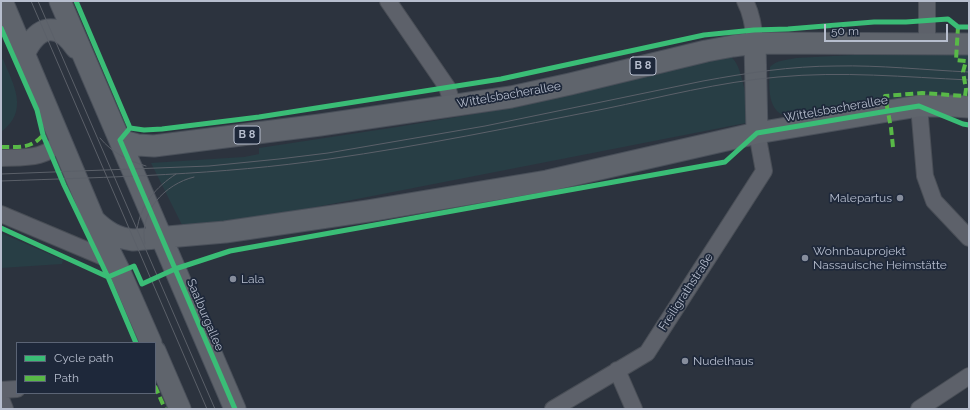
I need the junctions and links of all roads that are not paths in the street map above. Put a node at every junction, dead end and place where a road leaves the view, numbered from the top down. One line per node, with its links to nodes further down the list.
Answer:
1 (2, 1): 9 (main road)
2 (60, 1): 10 (main road, Saalburgallee)
3 (745, 1): 6 (street)
4 (928, 1): 7 (street)
5 (396, 4): 11 (street)
6 (755, 43): 7 (main road, Wittelsbacherallee / B 8); 11 (main road, Wittelsbacherallee / B 8); 14 (main road)
7 (927, 44): 8 (main road, Wittelsbacherallee / B 8)
8 (969, 44)
9 (24, 54): 10 (main road); 15 (main road)
10 (86, 62): 16 (main road, Saalburgallee)
11 (453, 106): 16 (main road, Wittelsbacherallee / B 8)
12 (919, 106): 13 (main road, Wittelsbacherallee); 14 (main road, Wittelsbacherallee); 21 (street)
13 (969, 107)
14 (757, 133): 20 (main road, Wittelsbacherallee); 25 (street, Freiligrathstraße)
15 (60, 139): 17 (street); 19 (main road)
16 (120, 140): 20 (main road, Saalburgallee)
17 (1, 158)
18 (1, 214): 22 (street)
19 (94, 220): 20 (main road); 22 (main road)
20 (162, 238): 33 (main road, Saalburgallee)
21 (969, 238)
22 (115, 262): 23 (main road)
23 (151, 342)
24 (156, 355): 26 (main road)
25 (617, 370): 34 (street, Freiligrathstraße); 35 (street)
26 (160, 373): 32 (main road)
27 (969, 376): 36 (street)
28 (16, 388): 29 (street)
29 (1, 390)
30 (1, 399): 31 (street)
31 (5, 409)
32 (180, 409)
33 (235, 409)
34 (553, 409)
35 (634, 409)
36 (918, 409)

